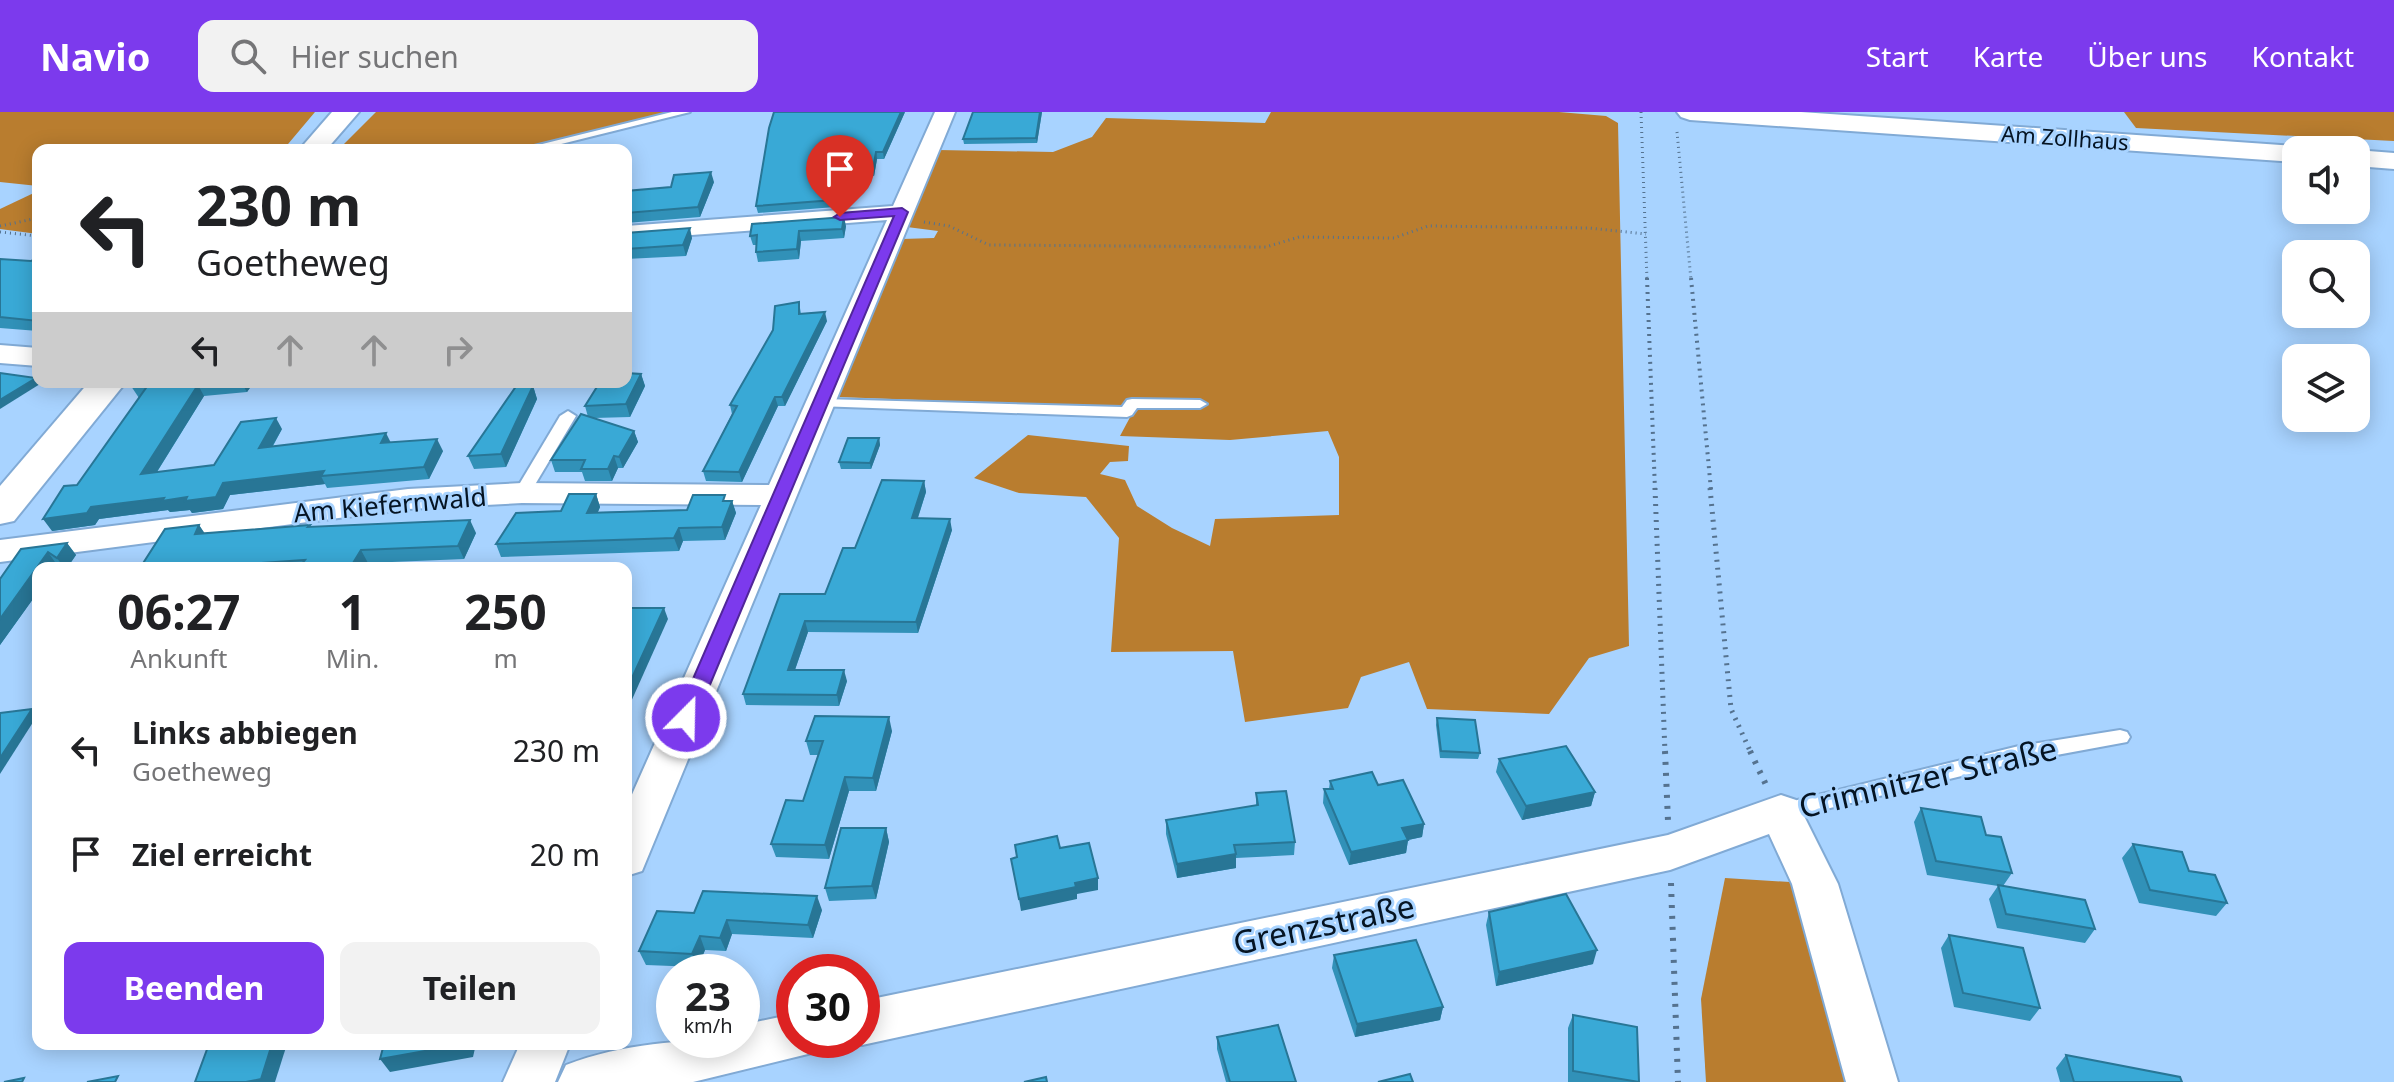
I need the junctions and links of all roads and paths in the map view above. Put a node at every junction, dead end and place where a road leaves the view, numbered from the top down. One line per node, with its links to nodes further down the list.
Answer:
1 (346, 112): 6 (street)
2 (685, 112): 7 (lane)
3 (945, 112): 11 (street)
4 (1641, 112): 16 (path)
5 (1683, 117): 8 (street, Am Zollhaus); 29 (path)
6 (317, 144)
7 (549, 144)
8 (2282, 153)
9 (2370, 159): 10 (street)
10 (2394, 161)
11 (900, 216): 15 (street); 16 (path); 21 (street)
12 (32, 219): 13 (path)
13 (0, 226)
14 (0, 232): 17 (path)
15 (632, 233)
16 (1646, 234): 31 (path)
17 (32, 235)
18 (0, 354): 19 (street)
19 (32, 357)
20 (103, 388): 26 (street)
21 (822, 403): 22 (lane); 25 (street)
22 (1200, 404)
23 (568, 416): 24 (lane)
24 (522, 493): 25 (street, Am Kiefernwald); 27 (street, Am Kiefernwald)
25 (783, 495): 30 (street)
26 (0, 512)
27 (0, 551)
28 (2120, 737): 29 (lane, Crimnitzer Straße)
29 (1781, 812): 31 (street, Grenzstraße); 38 (street, Crimnitzer Straße)
30 (632, 844)
31 (1670, 852): 32 (street, Grenzstraße); 37 (path)
32 (880, 1019)
33 (776, 1041): 36 (street)
34 (542, 1050): 35 (street)
35 (529, 1082)
36 (584, 1082)
37 (1678, 1082)
38 (1872, 1082)

